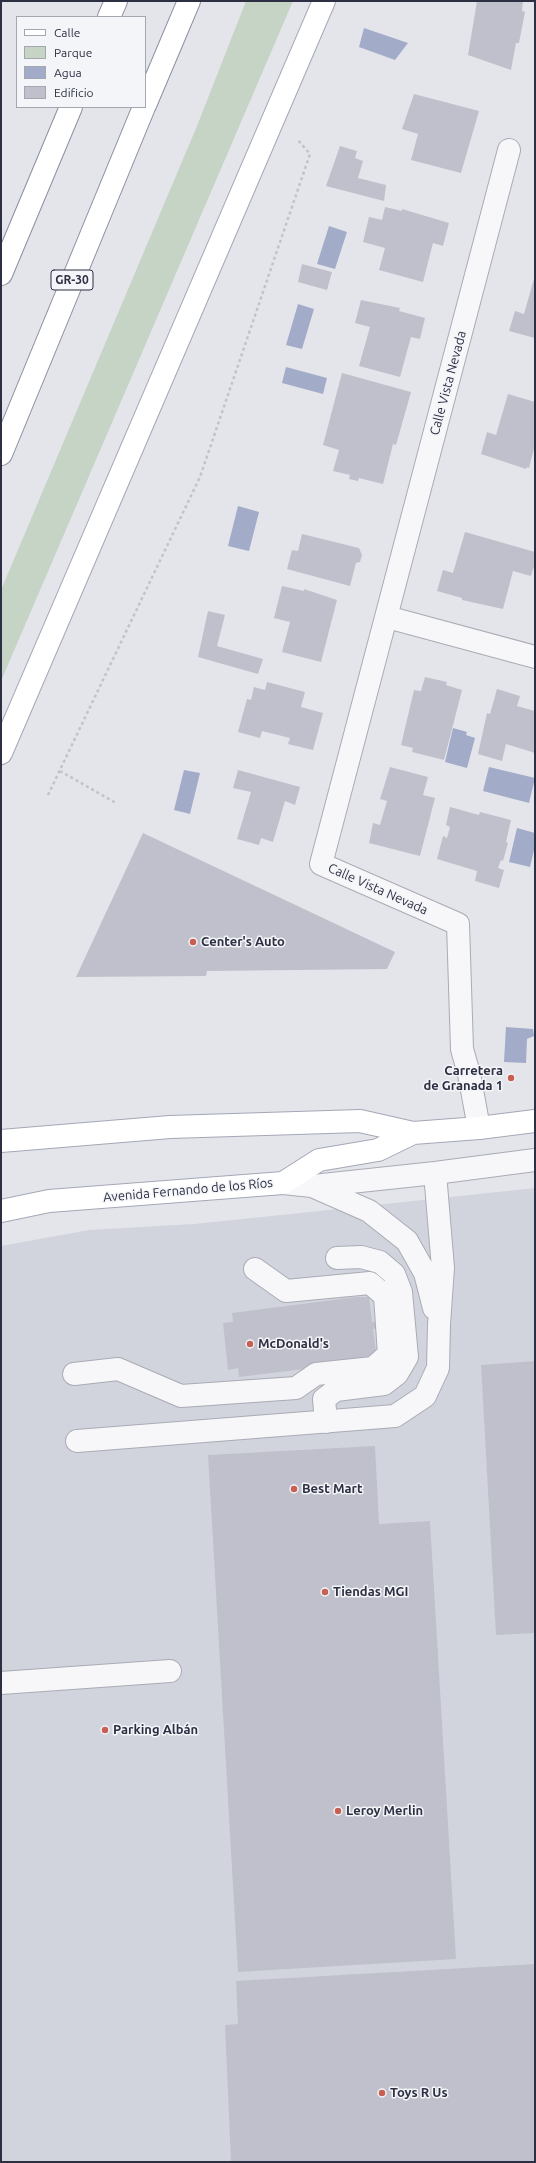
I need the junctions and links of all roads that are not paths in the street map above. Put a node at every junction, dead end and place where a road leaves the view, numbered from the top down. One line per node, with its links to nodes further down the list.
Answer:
1 (116, 1): 4 (main road)
2 (189, 1): 5 (main road, GR-30)
3 (324, 1): 13 (main road)
4 (109, 16)
5 (146, 104)
6 (71, 108): 9 (main road)
7 (144, 108): 10 (main road, GR-30)
8 (509, 150): 11 (street, Calle Vista Nevada)
9 (1, 274)
10 (1, 454)
11 (387, 617): 12 (street); 15 (street, Calle Vista Nevada)
12 (535, 657)
13 (1, 753)
14 (535, 1121): 15 (main road, Avenida Fernando de los Ríos)
15 (479, 1128): 17 (main road, Avenida Fernando de los Ríos)
16 (1, 1129): 18 (main road)
17 (413, 1132): 18 (main road, Avenida Fernando de los Ríos); 22 (main road, Avenida Fernando de los Ríos)
18 (26, 1140): 19 (main road, Avenida Fernando de los Ríos)
19 (1, 1142)
20 (535, 1160): 21 (street)
21 (435, 1173): 23 (street); 27 (street)
22 (283, 1182): 23 (street); 24 (main road, Avenida Fernando de los Ríos)
23 (312, 1186): 27 (street)
24 (1, 1211)
25 (337, 1258): 29 (street)
26 (256, 1269): 28 (street)
27 (439, 1324): 29 (street)
28 (74, 1374)
29 (326, 1422): 30 (street)
30 (77, 1441)
31 (170, 1671): 32 (street)
32 (1, 1683)

